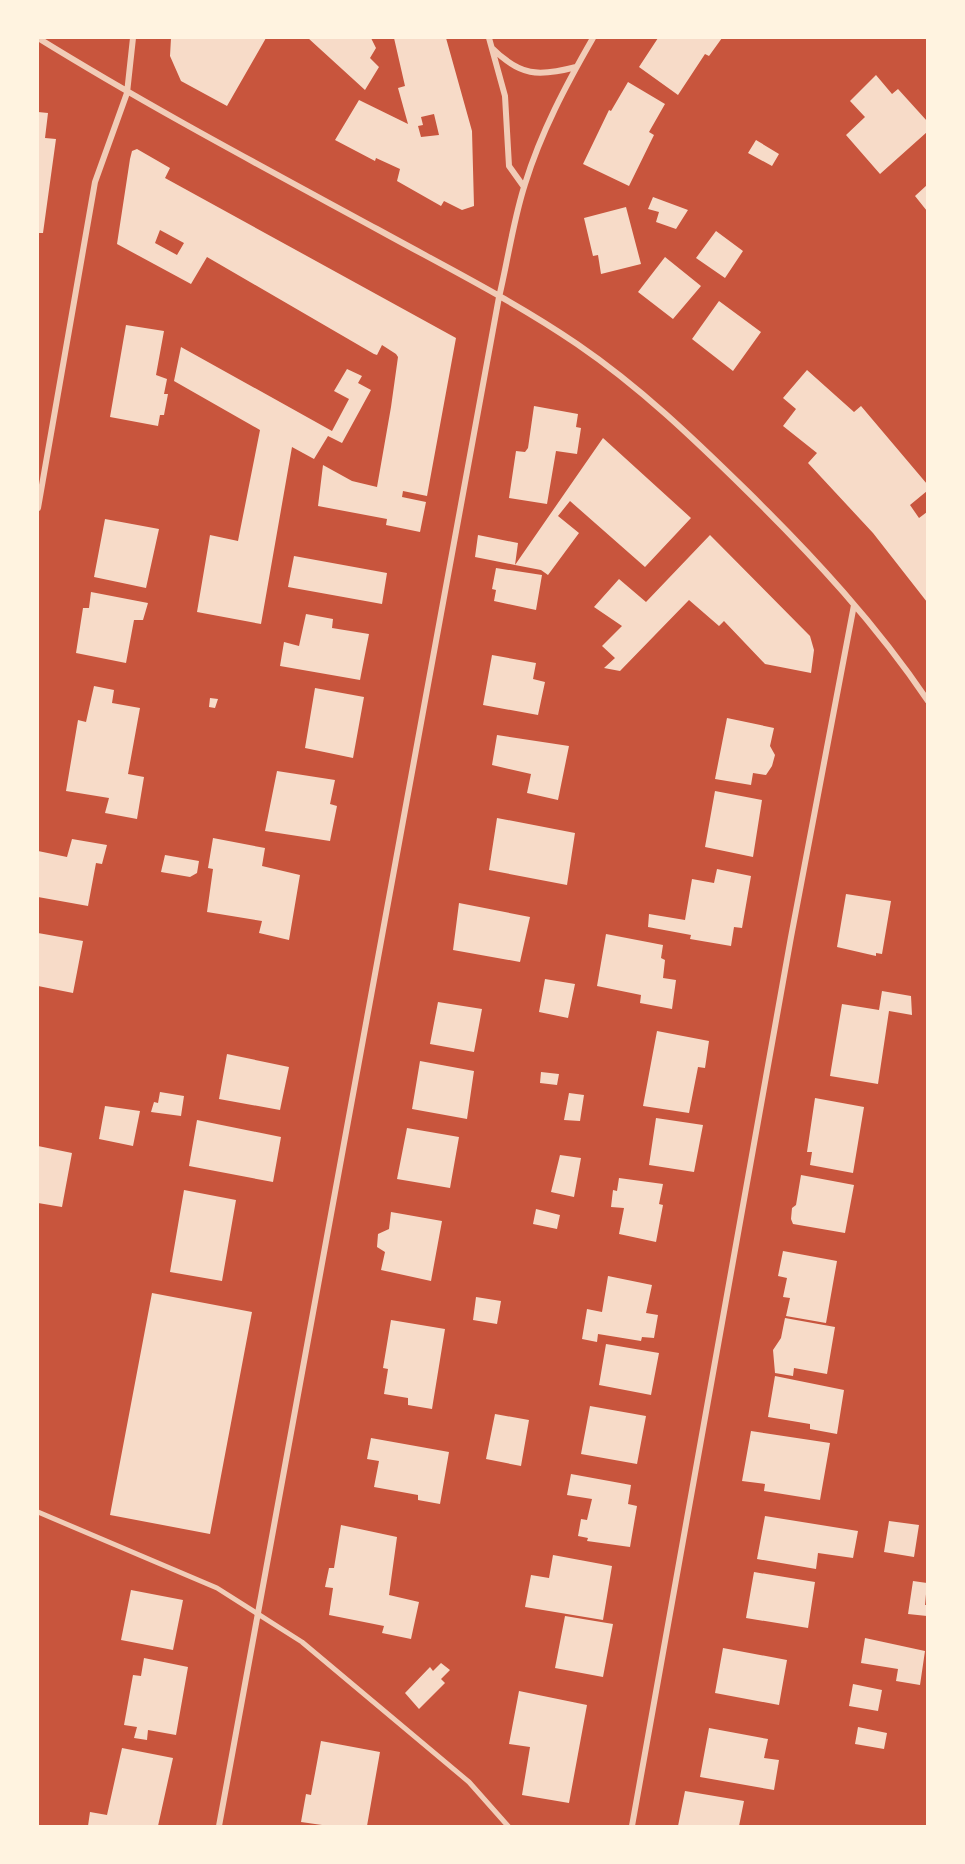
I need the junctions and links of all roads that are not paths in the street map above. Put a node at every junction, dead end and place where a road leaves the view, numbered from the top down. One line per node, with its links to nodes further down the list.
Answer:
1 (38, 38): 7 (street)
2 (133, 38): 7 (street)
3 (489, 38): 5 (street)
4 (593, 38): 6 (street)
5 (492, 48): 6 (street); 8 (street)
6 (576, 67): 8 (street)
7 (127, 93): 9 (street); 10 (street)
8 (524, 187): 9 (street)
9 (499, 297): 11 (street); 14 (street)
10 (38, 508)
11 (854, 605): 12 (street); 17 (street)
12 (927, 702)
13 (38, 1512): 14 (street)
14 (257, 1614): 15 (street); 16 (street)
15 (219, 1827)
16 (508, 1827)
17 (632, 1827)

